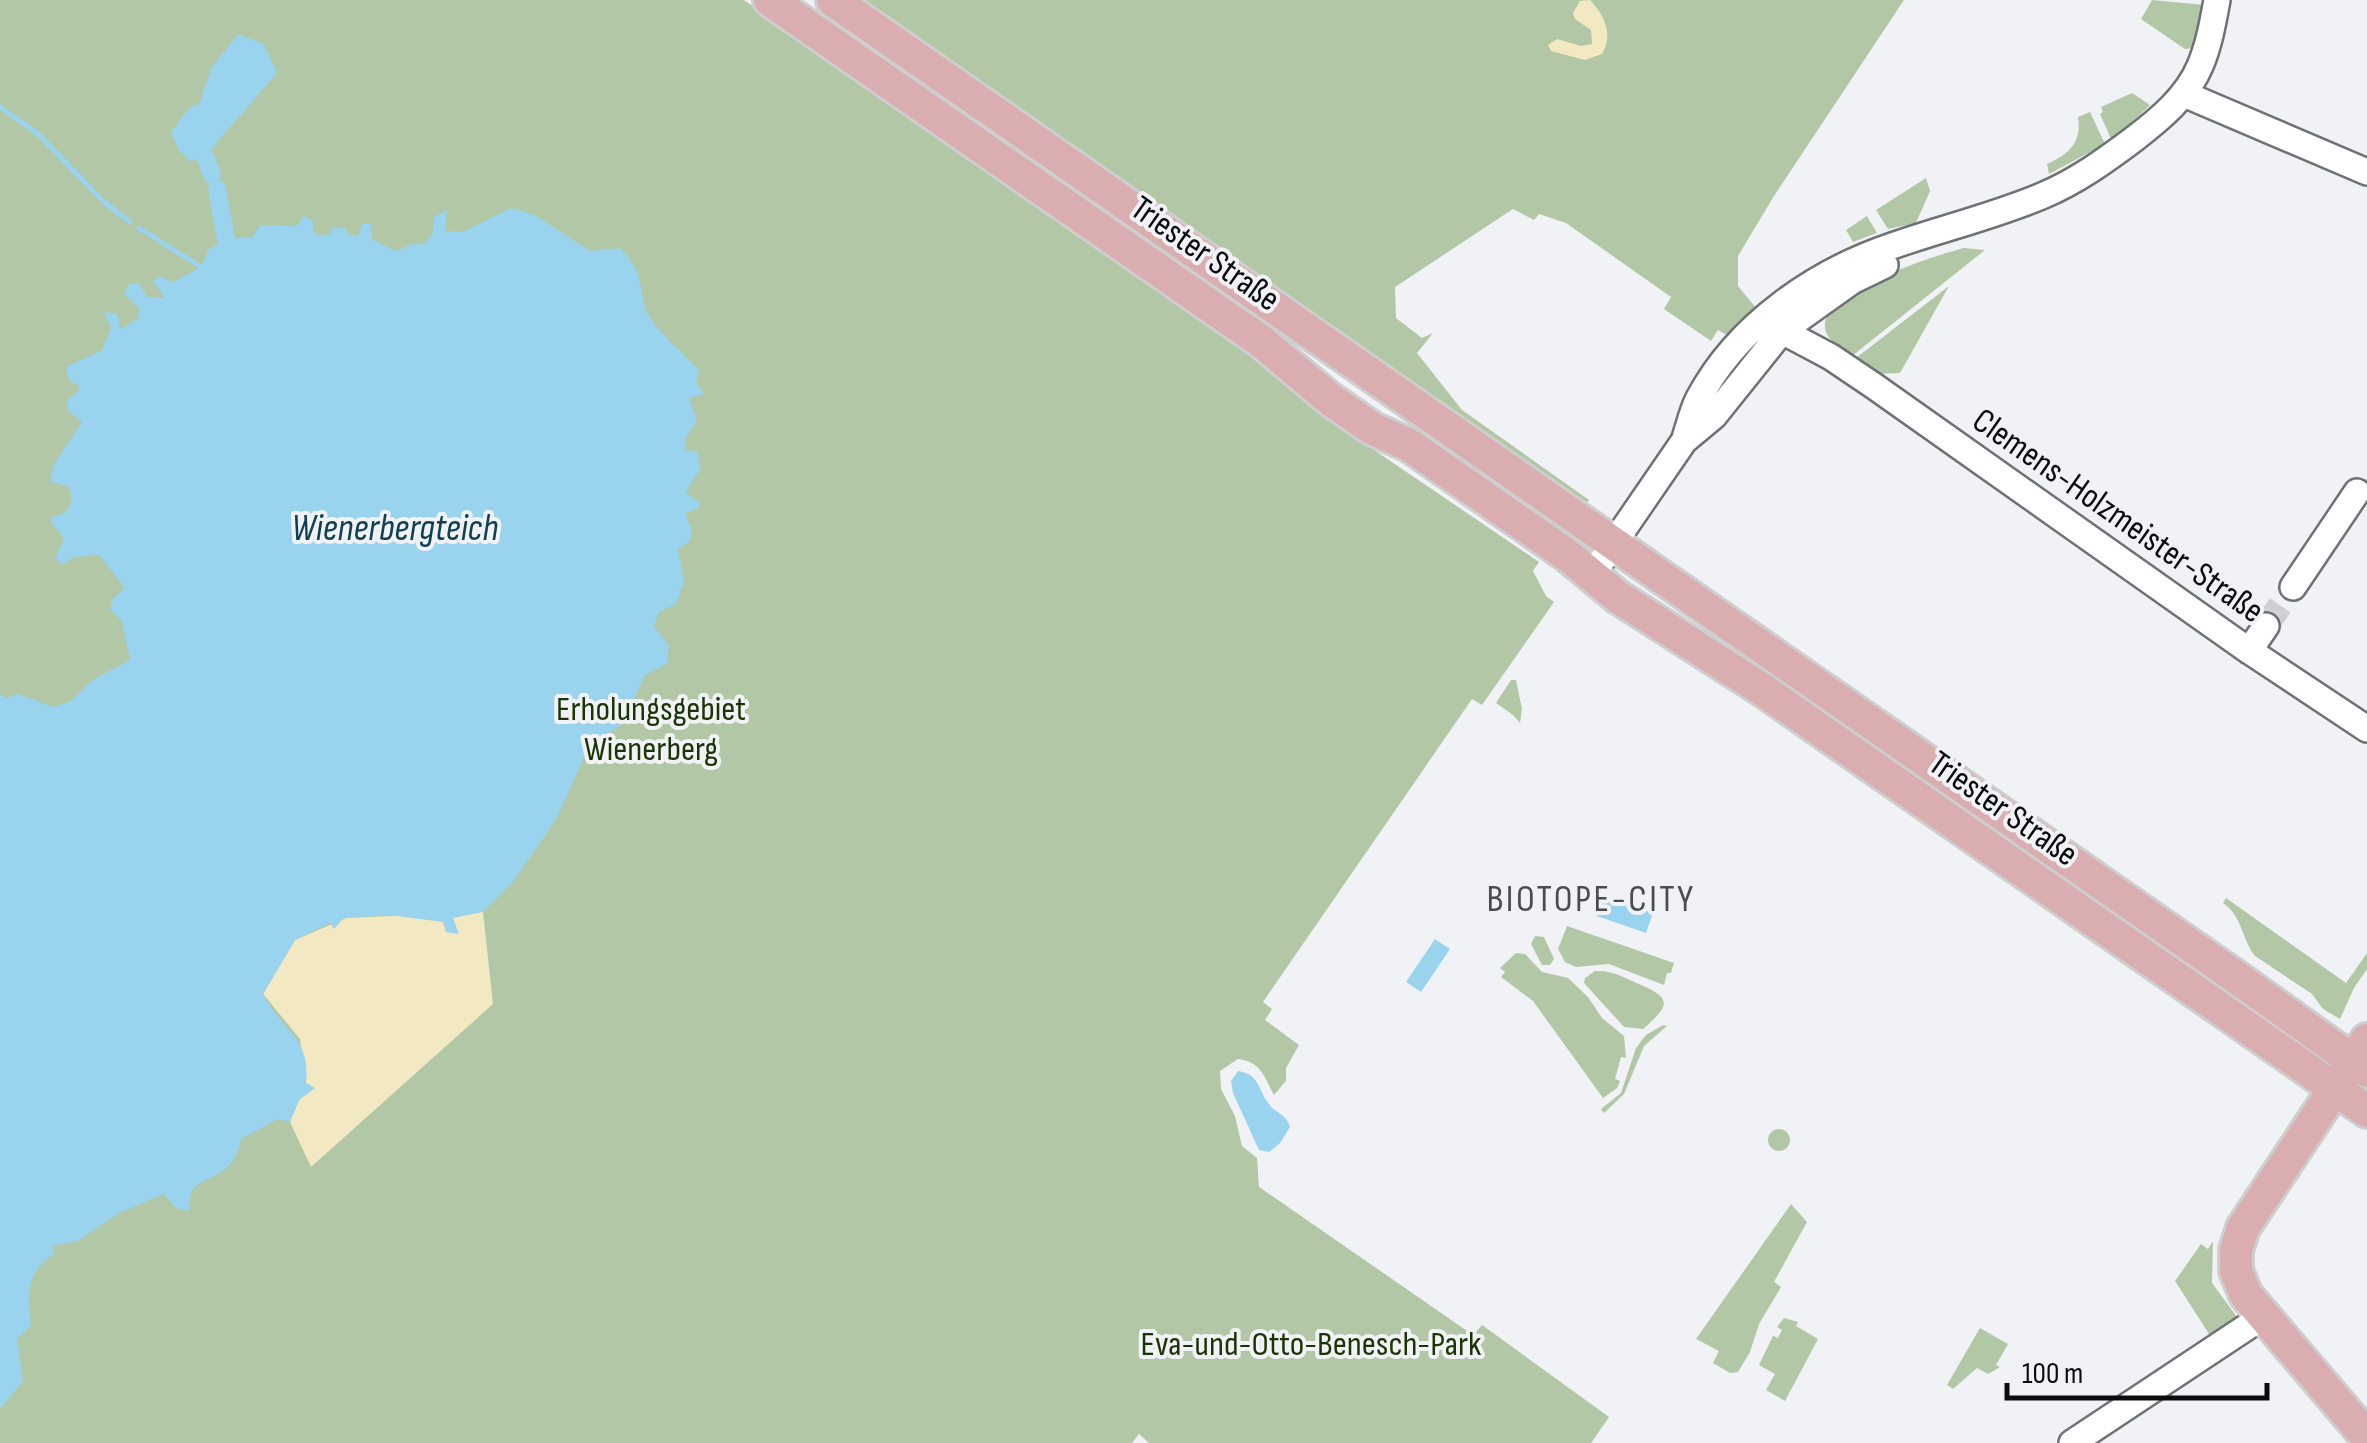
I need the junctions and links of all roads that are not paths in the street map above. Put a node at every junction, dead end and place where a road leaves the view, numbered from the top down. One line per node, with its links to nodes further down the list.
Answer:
1 (770, 0): 12 (main road, Triester Straße)
2 (832, 0): 11 (main road, Triester Straße)
3 (2218, 0): 4 (street)
4 (2184, 94): 5 (street); 6 (street)
5 (2367, 172)
6 (1936, 233): 7 (street); 8 (street)
7 (1806, 314): 8 (street); 9 (street, Clemens-Holzmeister-Straße)
8 (1777, 322): 9 (street, Clemens-Holzmeister-Straße); 11 (street)
9 (1830, 357): 15 (street, Clemens-Holzmeister-Straße)
10 (2357, 492): 13 (street)
11 (1614, 544): 12 (street); 17 (main road, Triester Straße)
12 (1592, 575): 18 (main road, Triester Straße)
13 (2293, 587)
14 (2266, 626): 15 (street)
15 (2249, 651): 16 (street, Clemens-Holzmeister-Straße)
16 (2367, 729)
17 (2362, 1057): 18 (main road)
18 (2333, 1089): 19 (main road, Triester Straße); 20 (main road)
19 (2367, 1111)
20 (2262, 1317): 21 (main road); 22 (street)
21 (2367, 1439)
22 (2072, 1443)

